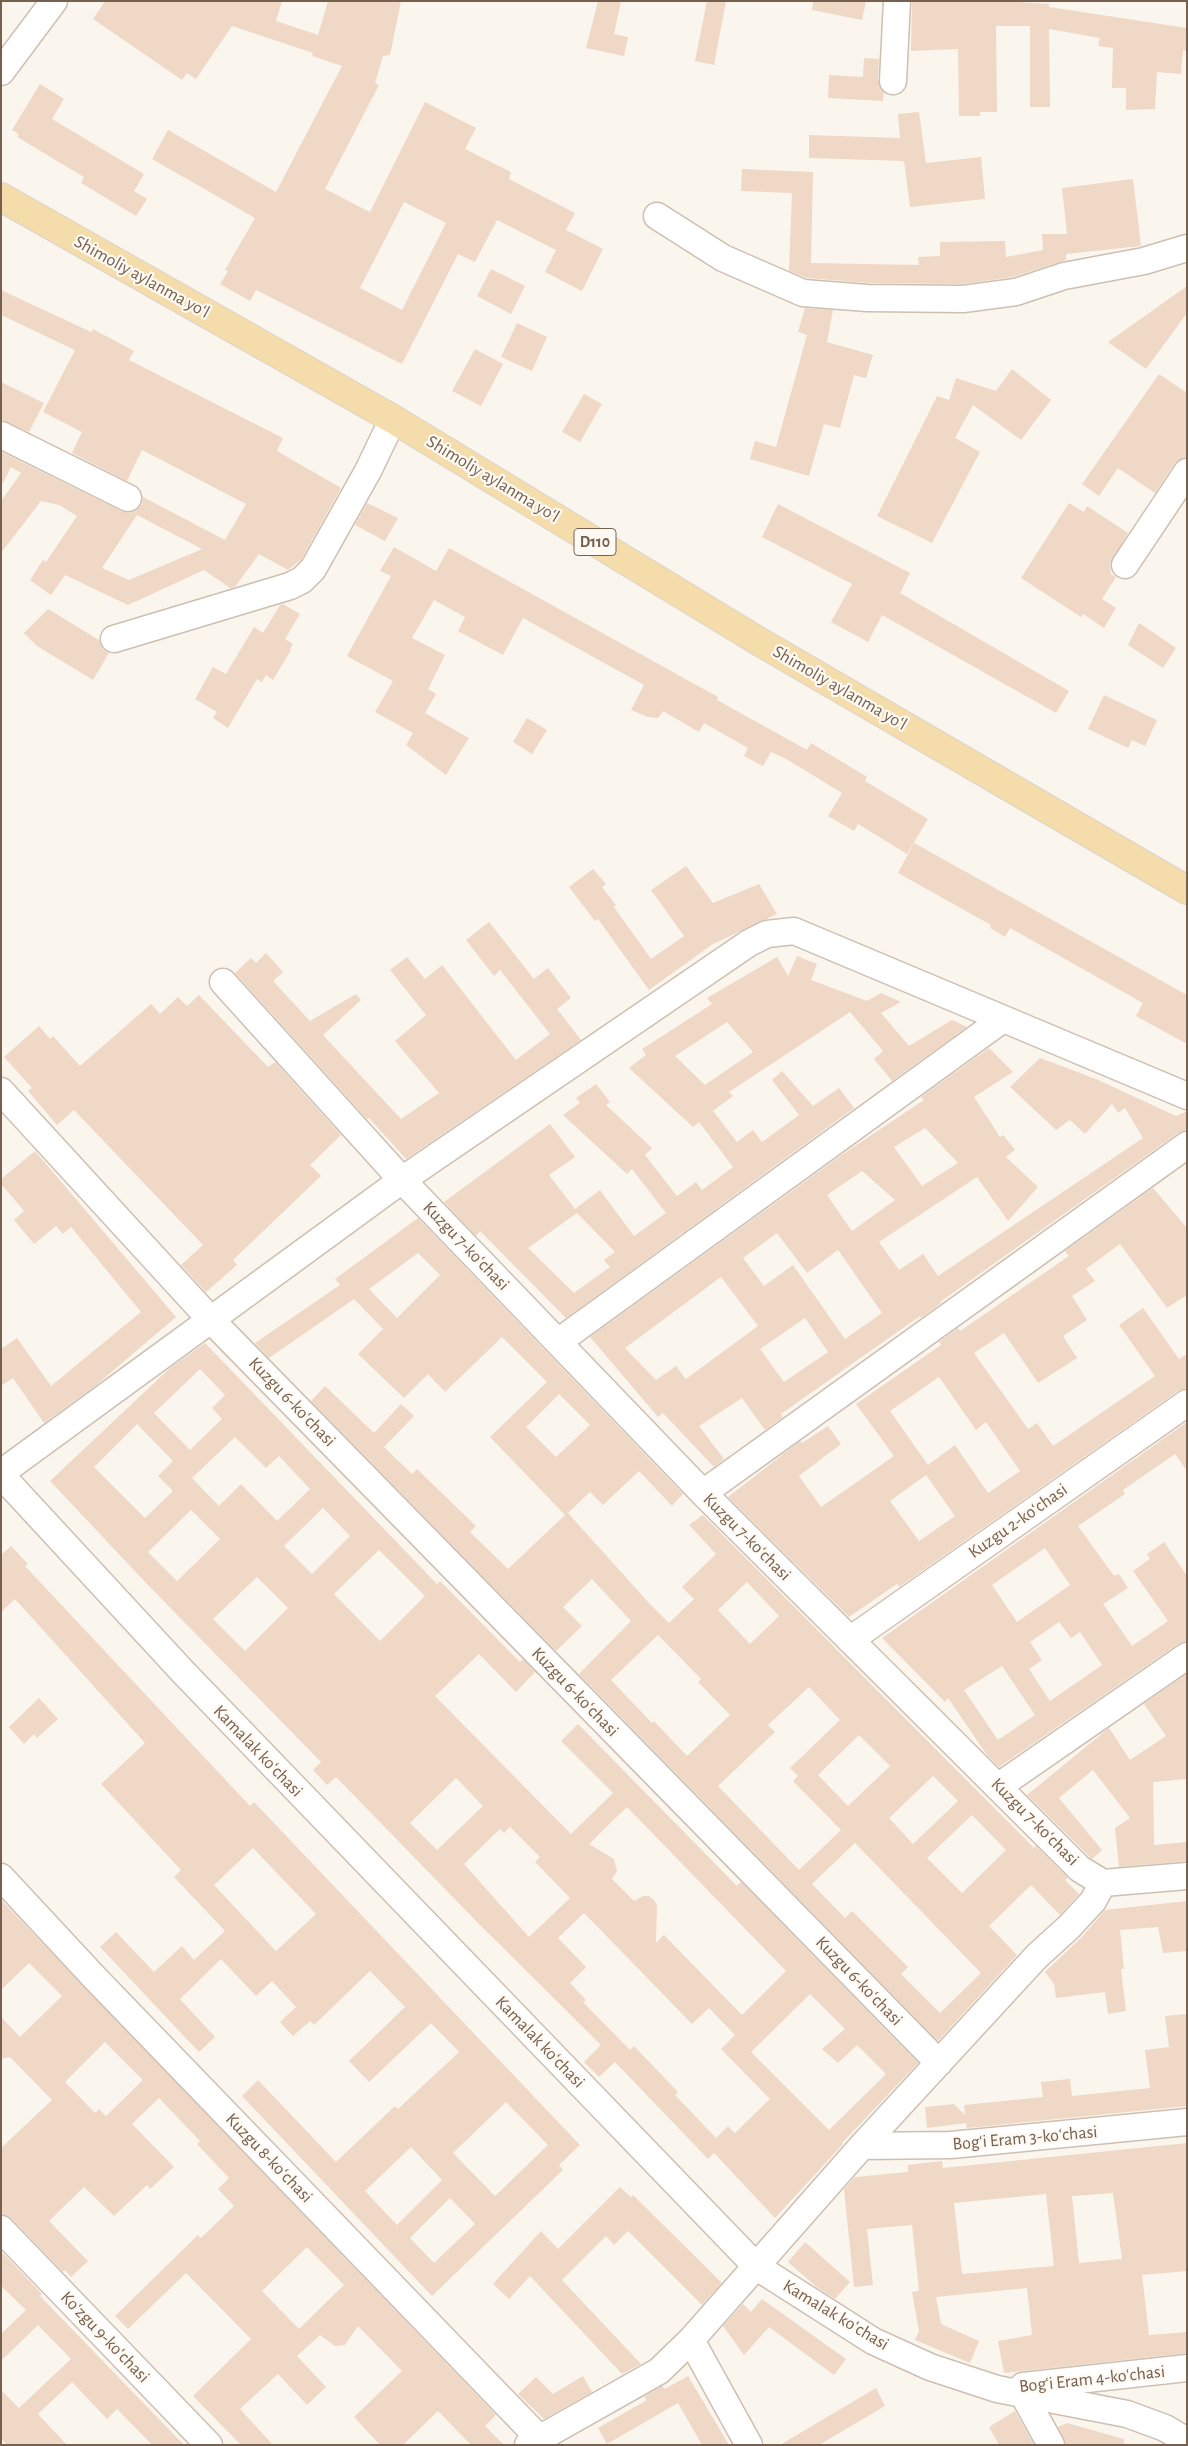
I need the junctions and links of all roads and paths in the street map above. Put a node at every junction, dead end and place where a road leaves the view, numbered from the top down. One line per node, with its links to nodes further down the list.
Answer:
1 (54, 1): 3 (street)
2 (897, 1): 4 (street)
3 (1, 72)
4 (893, 81)
5 (1, 198): 8 (main road, Shimoliy aylanma yoʻl / D110)
6 (657, 216): 7 (street)
7 (1187, 248)
8 (393, 418): 13 (street); 14 (main road, Shimoliy aylanma yoʻl / D110)
9 (1, 435): 11 (street)
10 (1187, 472): 12 (street)
11 (128, 498)
12 (1125, 564)
13 (114, 638)
14 (1187, 890)
15 (223, 982): 20 (street, Kuzgu 7-koʻchasi)
16 (1003, 1019): 18 (street); 20 (street); 22 (street)
17 (1, 1091): 21 (street, Kuzgu 6-koʻchasi)
18 (1187, 1096)
19 (1187, 1145): 25 (street)
20 (402, 1180): 21 (street); 22 (street, Kuzgu 7-koʻchasi)
21 (211, 1320): 24 (street); 32 (street, Kuzgu 6-koʻchasi)
22 (558, 1342): 25 (street, Kuzgu 7-koʻchasi)
23 (1187, 1402): 26 (street, Kuzgu 2-koʻchasi)
24 (1, 1474): 36 (street, Kamalak koʻchasi)
25 (703, 1493): 26 (street, Kuzgu 7-koʻchasi)
26 (850, 1640): 28 (street, Kuzgu 7-koʻchasi)
27 (1187, 1656): 28 (street)
28 (998, 1786): 31 (street, Kuzgu 7-koʻchasi)
29 (1187, 1876): 31 (street)
30 (1, 1877): 42 (street, Kuzgu 8-koʻchasi)
31 (1103, 1883): 32 (street)
32 (939, 2063): 34 (street)
33 (1187, 2122): 34 (street, Bogʻi Eram 3-koʻchasi)
34 (862, 2146): 36 (street)
35 (1, 2229): 43 (street, Koʻzgu 9-koʻchasi)
36 (756, 2266): 37 (street); 39 (street, Kamalak koʻchasi)
37 (691, 2340): 42 (street); 44 (street)
38 (1187, 2368): 39 (street, Bogʻi Eram 4-koʻchasi)
39 (997, 2389): 40 (street, Kamalak koʻchasi)
40 (1023, 2394): 41 (street, Kamalak koʻchasi); 45 (street)
41 (1187, 2441)
42 (534, 2442)
43 (209, 2445)
44 (750, 2445)
45 (1051, 2445)

